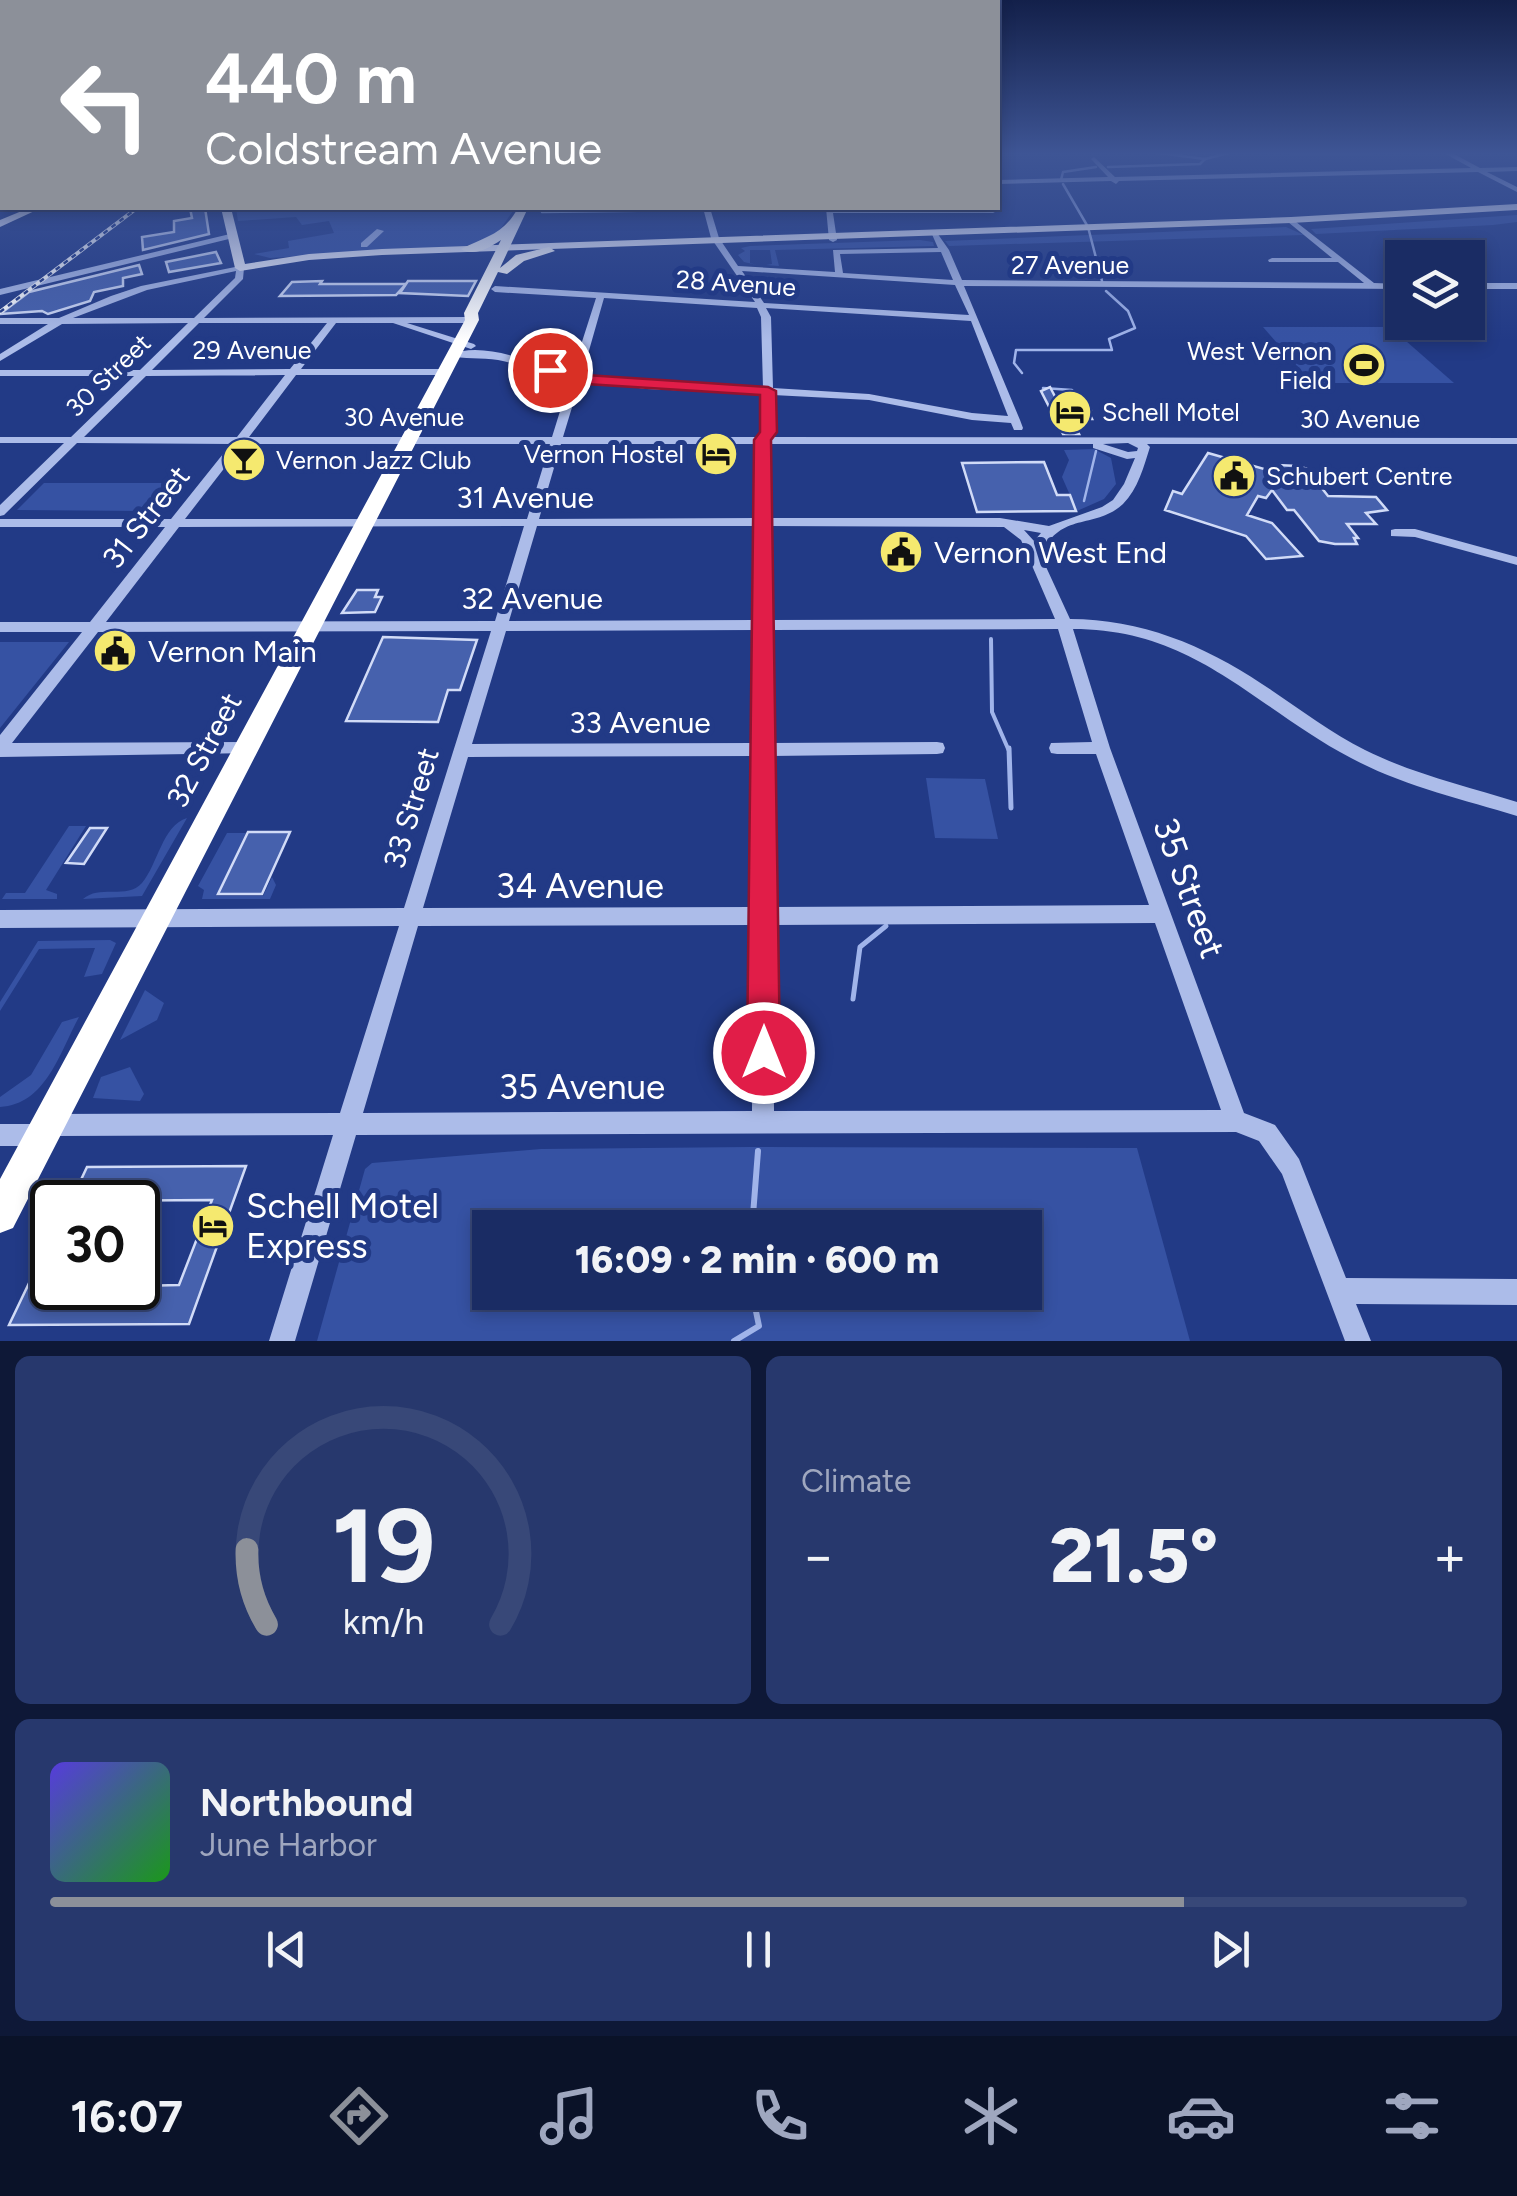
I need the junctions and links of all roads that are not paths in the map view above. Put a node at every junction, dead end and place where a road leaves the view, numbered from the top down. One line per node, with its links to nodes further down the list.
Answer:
1 (227, 216): 11 (main road)
2 (520, 216): 16 (highway, 32 Street)
3 (529, 216): 16 (highway, 32 Street)
4 (705, 216): 12 (main road)
5 (707, 216): 13 (street)
6 (830, 216): 14 (street)
7 (1421, 216): 8 (main road)
8 (1294, 223): 10 (main road); 28 (street)
9 (380, 231): 17 (street)
10 (936, 234): 14 (main road); 21 (street)
11 (230, 236): 18 (main road); 40 (street)
12 (689, 241): 13 (main road); 19 (main road)
13 (717, 242): 14 (main road); 15 (main road); 19 (main road); 25 (street)
14 (834, 242): 15 (main road); 21 (street); 32 (street)
15 (755, 243): 25 (main road)
16 (509, 244): 19 (highway); 20 (highway); 24 (main road); 31 (highway, 32 Street)
17 (364, 245): 23 (main road); 26 (main road)
18 (236, 248): 29 (main road); 33 (main road)
19 (552, 248): 31 (highway)
20 (467, 249): 22 (main road)
21 (945, 250): 34 (street)
22 (424, 251): 23 (main road); 26 (main road)
23 (382, 252): 26 (main road)
24 (454, 256): 26 (main road); 31 (highway)
25 (726, 256): 30 (street)
26 (338, 258): 29 (main road)
27 (1272, 260): 28 (street)
28 (1339, 260): 35 (street)
29 (275, 264): 33 (main road)
30 (737, 268): 32 (street, 27 Avenue); 42 (street)
31 (497, 271): 39 (highway, 32 Street); 47 (highway, 32 Street)
32 (839, 273): 34 (street, 27 Avenue)
33 (239, 274): 44 (street, 30 Street); 49 (street)
34 (958, 283): 35 (street, 27 Avenue); 43 (street)
35 (1372, 286): 36 (street, 27 Avenue)
36 (1385, 286)
37 (1485, 287): 38 (street)
38 (1514, 288)
39 (495, 289): 41 (street, 28 Avenue); 47 (highway, 32 Street)
40 (0, 292)
41 (601, 295): 42 (street, 28 Avenue); 52 (street, 33 Street)
42 (762, 304): 43 (street, 28 Avenue); 59 (street)
43 (975, 318): 60 (street)
44 (198, 320): 45 (street); 49 (street); 57 (street, 30 Street)
45 (334, 320): 46 (street); 54 (street, 31 Street)
46 (396, 320): 47 (street); 50 (street)
47 (472, 320): 50 (highway, 32 Street)
48 (0, 321): 49 (street)
49 (56, 321): 51 (street)
50 (457, 350): 53 (street); 55 (highway, 32 Street)
51 (0, 358)
52 (580, 361): 53 (street); 58 (street, 33 Street)
53 (550, 370): 58 (street)
54 (294, 372): 55 (street, 29 Avenue); 57 (street, 29 Avenue); 65 (street, 31 Street)
55 (445, 372): 61 (highway, 32 Street)
56 (0, 373): 57 (street, 29 Avenue)
57 (142, 373): 64 (street, 30 Street)
58 (574, 378): 59 (street); 62 (street, 33 Street)
59 (768, 391): 60 (street); 66 (street)
60 (1014, 420): 67 (street)
61 (408, 439): 62 (street, 30 Avenue); 65 (street, 30 Avenue); 75 (highway, 32 Street)
62 (557, 439): 66 (street, 30 Avenue); 76 (street, 33 Street)
63 (0, 440): 64 (street, 30 Avenue)
64 (74, 440): 65 (street, 30 Avenue); 72 (street, 30 Street)
65 (242, 440): 74 (street, 31 Street)
66 (763, 440): 67 (street, 30 Avenue); 77 (street)
67 (1024, 440): 69 (street, 30 Avenue)
68 (1517, 441): 70 (street, 30 Avenue)
69 (1114, 447): 70 (street, 30 Avenue); 71 (street)
70 (1140, 447): 71 (street)
71 (1131, 479): 73 (street)
72 (0, 512)
73 (1082, 517): 78 (street); 80 (street)
74 (177, 522): 75 (street, 31 Avenue); 79 (street, 31 Avenue); 89 (street, 31 Street)
75 (364, 522): 76 (street, 31 Avenue); 86 (highway, 32 Street)
76 (532, 522): 77 (street, 31 Avenue); 87 (street, 33 Street)
77 (763, 522): 78 (street, 31 Avenue); 84 (street)
78 (1000, 522): 80 (street, 31 Avenue); 82 (street)
79 (0, 523)
80 (1048, 530): 82 (street)
81 (1394, 532): 83 (street)
82 (1035, 555): 85 (street, 35 Street)
83 (1517, 561)
84 (763, 624): 85 (street, 32 Avenue); 87 (street, 32 Avenue); 95 (street)
85 (1064, 624): 93 (street, 35 Street); 97 (street, 32 Avenue)
86 (310, 626): 87 (street, 32 Avenue); 89 (street, 32 Avenue); 90 (highway, 32 Street)
87 (500, 626): 96 (street, 33 Street)
88 (0, 627): 89 (street, 32 Avenue)
89 (95, 627): 94 (street, 31 Street)
90 (247, 748): 94 (street); 101 (highway, 32 Street)
91 (938, 748): 95 (street, 33 Avenue)
92 (1056, 748): 93 (street)
93 (1102, 748): 98 (street, 35 Street)
94 (0, 749)
95 (764, 749): 96 (street, 33 Avenue); 99 (street)
96 (463, 751): 102 (street, 33 Street)
97 (1517, 809)
98 (1161, 914): 99 (street, 34 Avenue); 104 (street, 35 Street)
99 (764, 918): 102 (street, 34 Avenue); 103 (street)
100 (0, 919): 101 (street, 34 Avenue)
101 (157, 919): 102 (street, 34 Avenue); 106 (highway, 32 Street)
102 (410, 919): 105 (street, 33 Street)
103 (764, 1121): 104 (street, 35 Avenue); 105 (street, 35 Avenue)
104 (1236, 1121): 109 (street)
105 (349, 1124): 106 (street, 35 Avenue); 111 (street, 33 Street)
106 (45, 1130): 107 (street, 35 Avenue); 108 (highway, 32 Street)
107 (0, 1135)
108 (0, 1215)
109 (1339, 1291): 110 (street); 112 (street)
110 (1517, 1292)
111 (282, 1341)
112 (1358, 1341)

